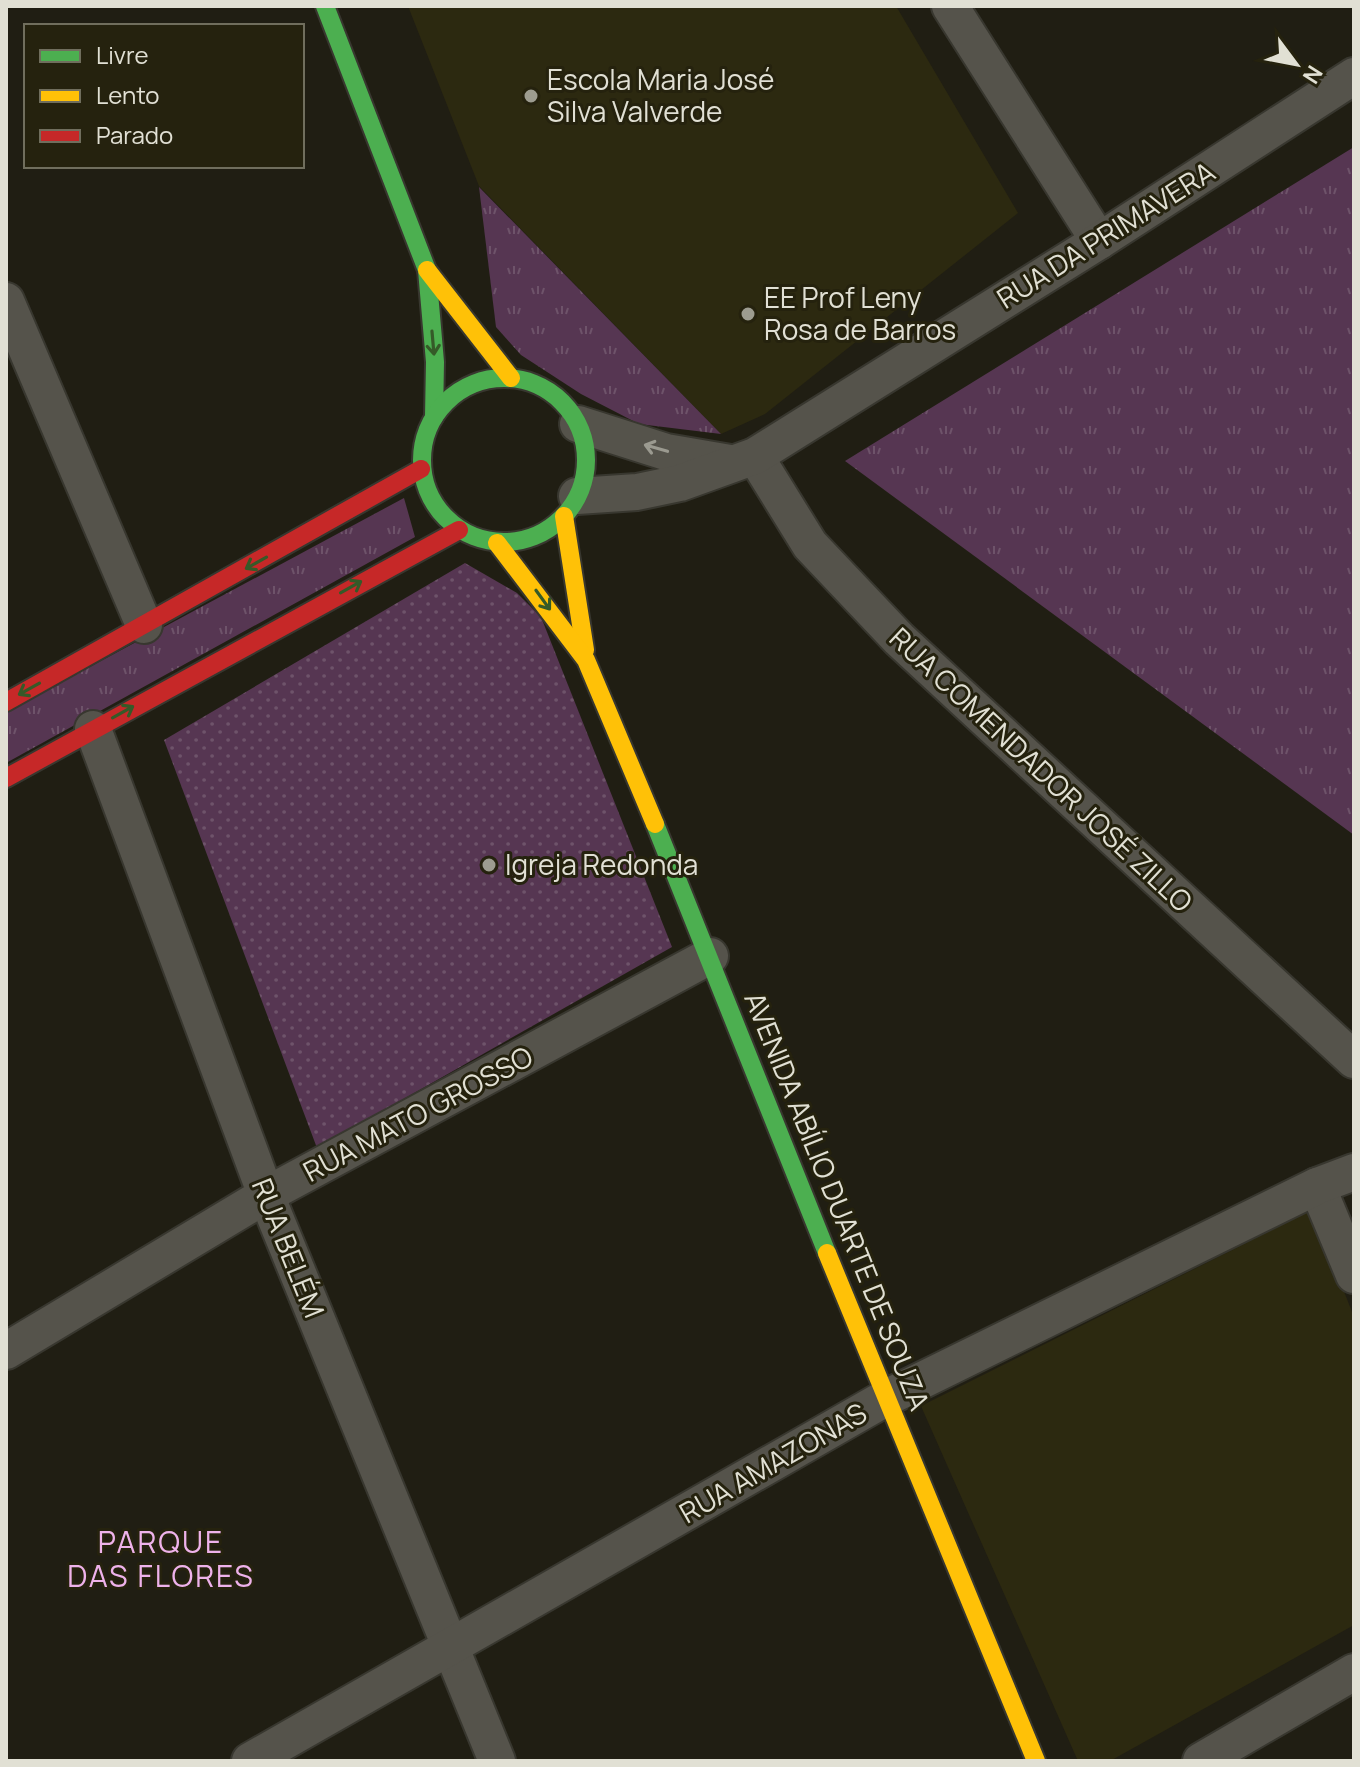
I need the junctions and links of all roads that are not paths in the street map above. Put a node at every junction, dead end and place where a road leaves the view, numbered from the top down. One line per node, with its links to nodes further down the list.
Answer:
1 (325, 6): 5 (main road)
2 (950, 6): 4 (street)
3 (1354, 76): 4 (street, RUA DA PRIMAVERA)
4 (1099, 241): 10 (street, RUA DA PRIMAVERA)
5 (427, 270): 7 (main road); 8 (main road, one-way to 8)
6 (6, 301): 15 (street)
7 (511, 378): 8 (main road); 9 (main road)
8 (434, 417): 11 (main road)
9 (578, 424): 10 (street, one-way to 9); 12 (main road)
10 (744, 460): 12 (street, RUA DA PRIMAVERA); 21 (street, RUA COMENDADOR JOSÉ ZILLO)
11 (421, 469): 13 (main road); 15 (main road, one-way to 15)
12 (571, 506): 14 (main road); 16 (main road, AVENIDA ABÍLIO DUARTE DE SOUZA)
13 (459, 530): 14 (main road); 18 (main road, one-way to 13)
14 (497, 543): 16 (main road, AVENIDA ABÍLIO DUARTE DE SOUZA, one-way to 16)
15 (144, 625): 17 (main road, one-way to 17)
16 (586, 660): 20 (main road, AVENIDA ABÍLIO DUARTE DE SOUZA)
17 (6, 702)
18 (93, 729): 19 (main road); 24 (street, RUA BELÉM)
19 (6, 778)
20 (710, 956): 24 (street, RUA MATO GROSSO); 27 (main road, AVENIDA ABÍLIO DUARTE DE SOUZA)
21 (1354, 1060)
22 (1354, 1172): 23 (street, RUA AMAZONAS)
23 (1317, 1186): 25 (street); 27 (street, RUA AMAZONAS)
24 (266, 1195): 26 (street, RUA MATO GROSSO); 28 (street, RUA BELÉM)
25 (1354, 1275)
26 (6, 1351)
27 (884, 1399): 28 (street, RUA AMAZONAS); 32 (main road, AVENIDA ABÍLIO DUARTE DE SOUZA)
28 (449, 1650): 30 (street, RUA AMAZONAS); 31 (street, RUA BELÉM)
29 (1354, 1672): 33 (street)
30 (250, 1761)
31 (497, 1761)
32 (1036, 1761)
33 (1201, 1761)

